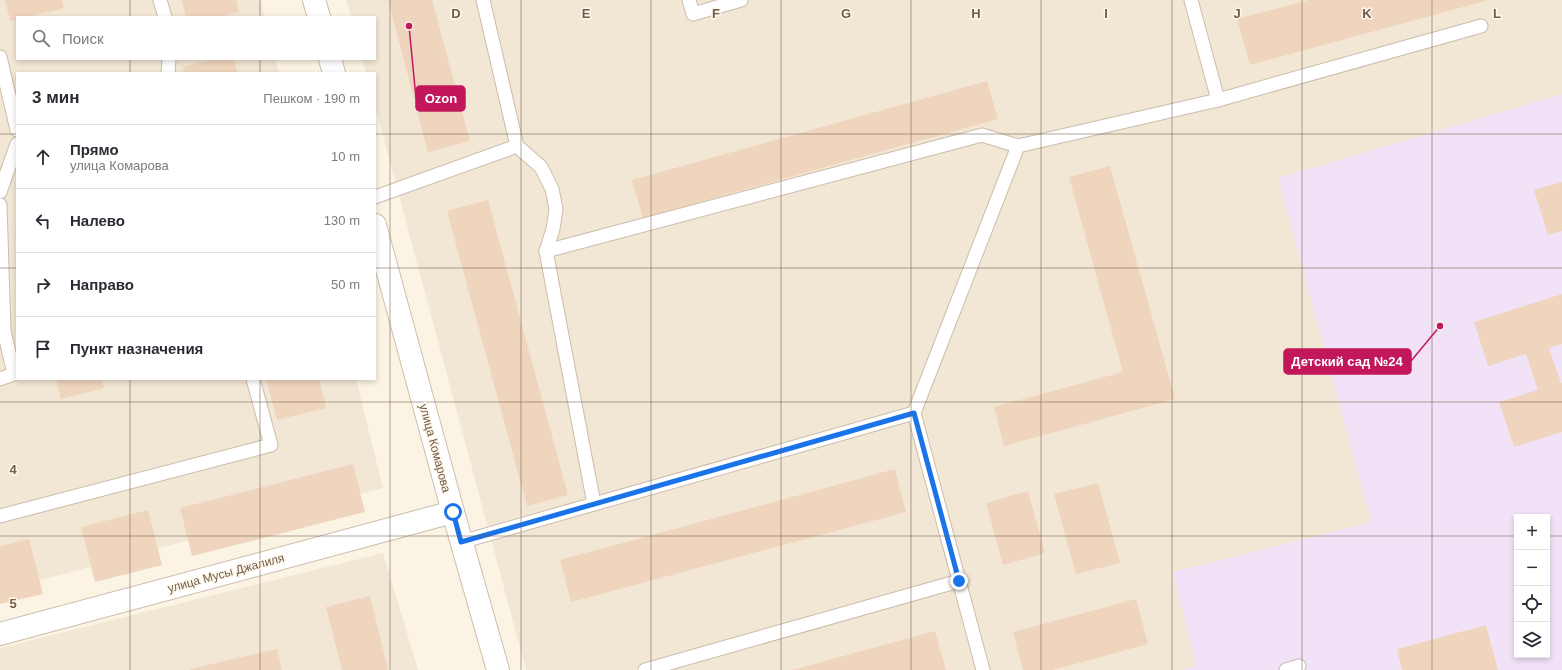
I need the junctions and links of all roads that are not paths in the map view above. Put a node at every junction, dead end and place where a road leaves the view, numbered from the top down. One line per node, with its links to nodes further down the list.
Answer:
1 (160, 0): 7 (lane)
2 (314, 0): 8 (street)
3 (483, 0): 17 (lane)
4 (689, 0): 5 (lane)
5 (741, 0)
6 (1191, 0): 15 (lane)
7 (165, 16)
8 (319, 16)
9 (1481, 26): 15 (lane)
10 (0, 57): 16 (lane)
11 (169, 60): 13 (lane)
12 (330, 60): 14 (street)
13 (168, 72)
14 (334, 72)
15 (1218, 100): 18 (lane)
16 (16, 126)
17 (517, 146): 21 (lane); 24 (lane)
18 (1018, 146): 24 (lane); 27 (lane)
19 (16, 147): 20 (lane)
20 (0, 192)
21 (376, 197)
22 (0, 206): 25 (lane)
23 (376, 229): 29 (street, улица Комарова)
24 (546, 251): 28 (lane)
25 (0, 379)
26 (253, 380): 30 (lane)
27 (914, 413): 28 (lane); 32 (lane)
28 (594, 504): 31 (lane)
29 (453, 512): 31 (street, улица Комарова); 33 (street, улица Мусы Джалиля)
30 (0, 516)
31 (461, 542): 34 (street, улица Комарова)
32 (959, 581): 35 (lane); 36 (lane)
33 (0, 634)
34 (498, 670)
35 (644, 670)
36 (983, 670)

